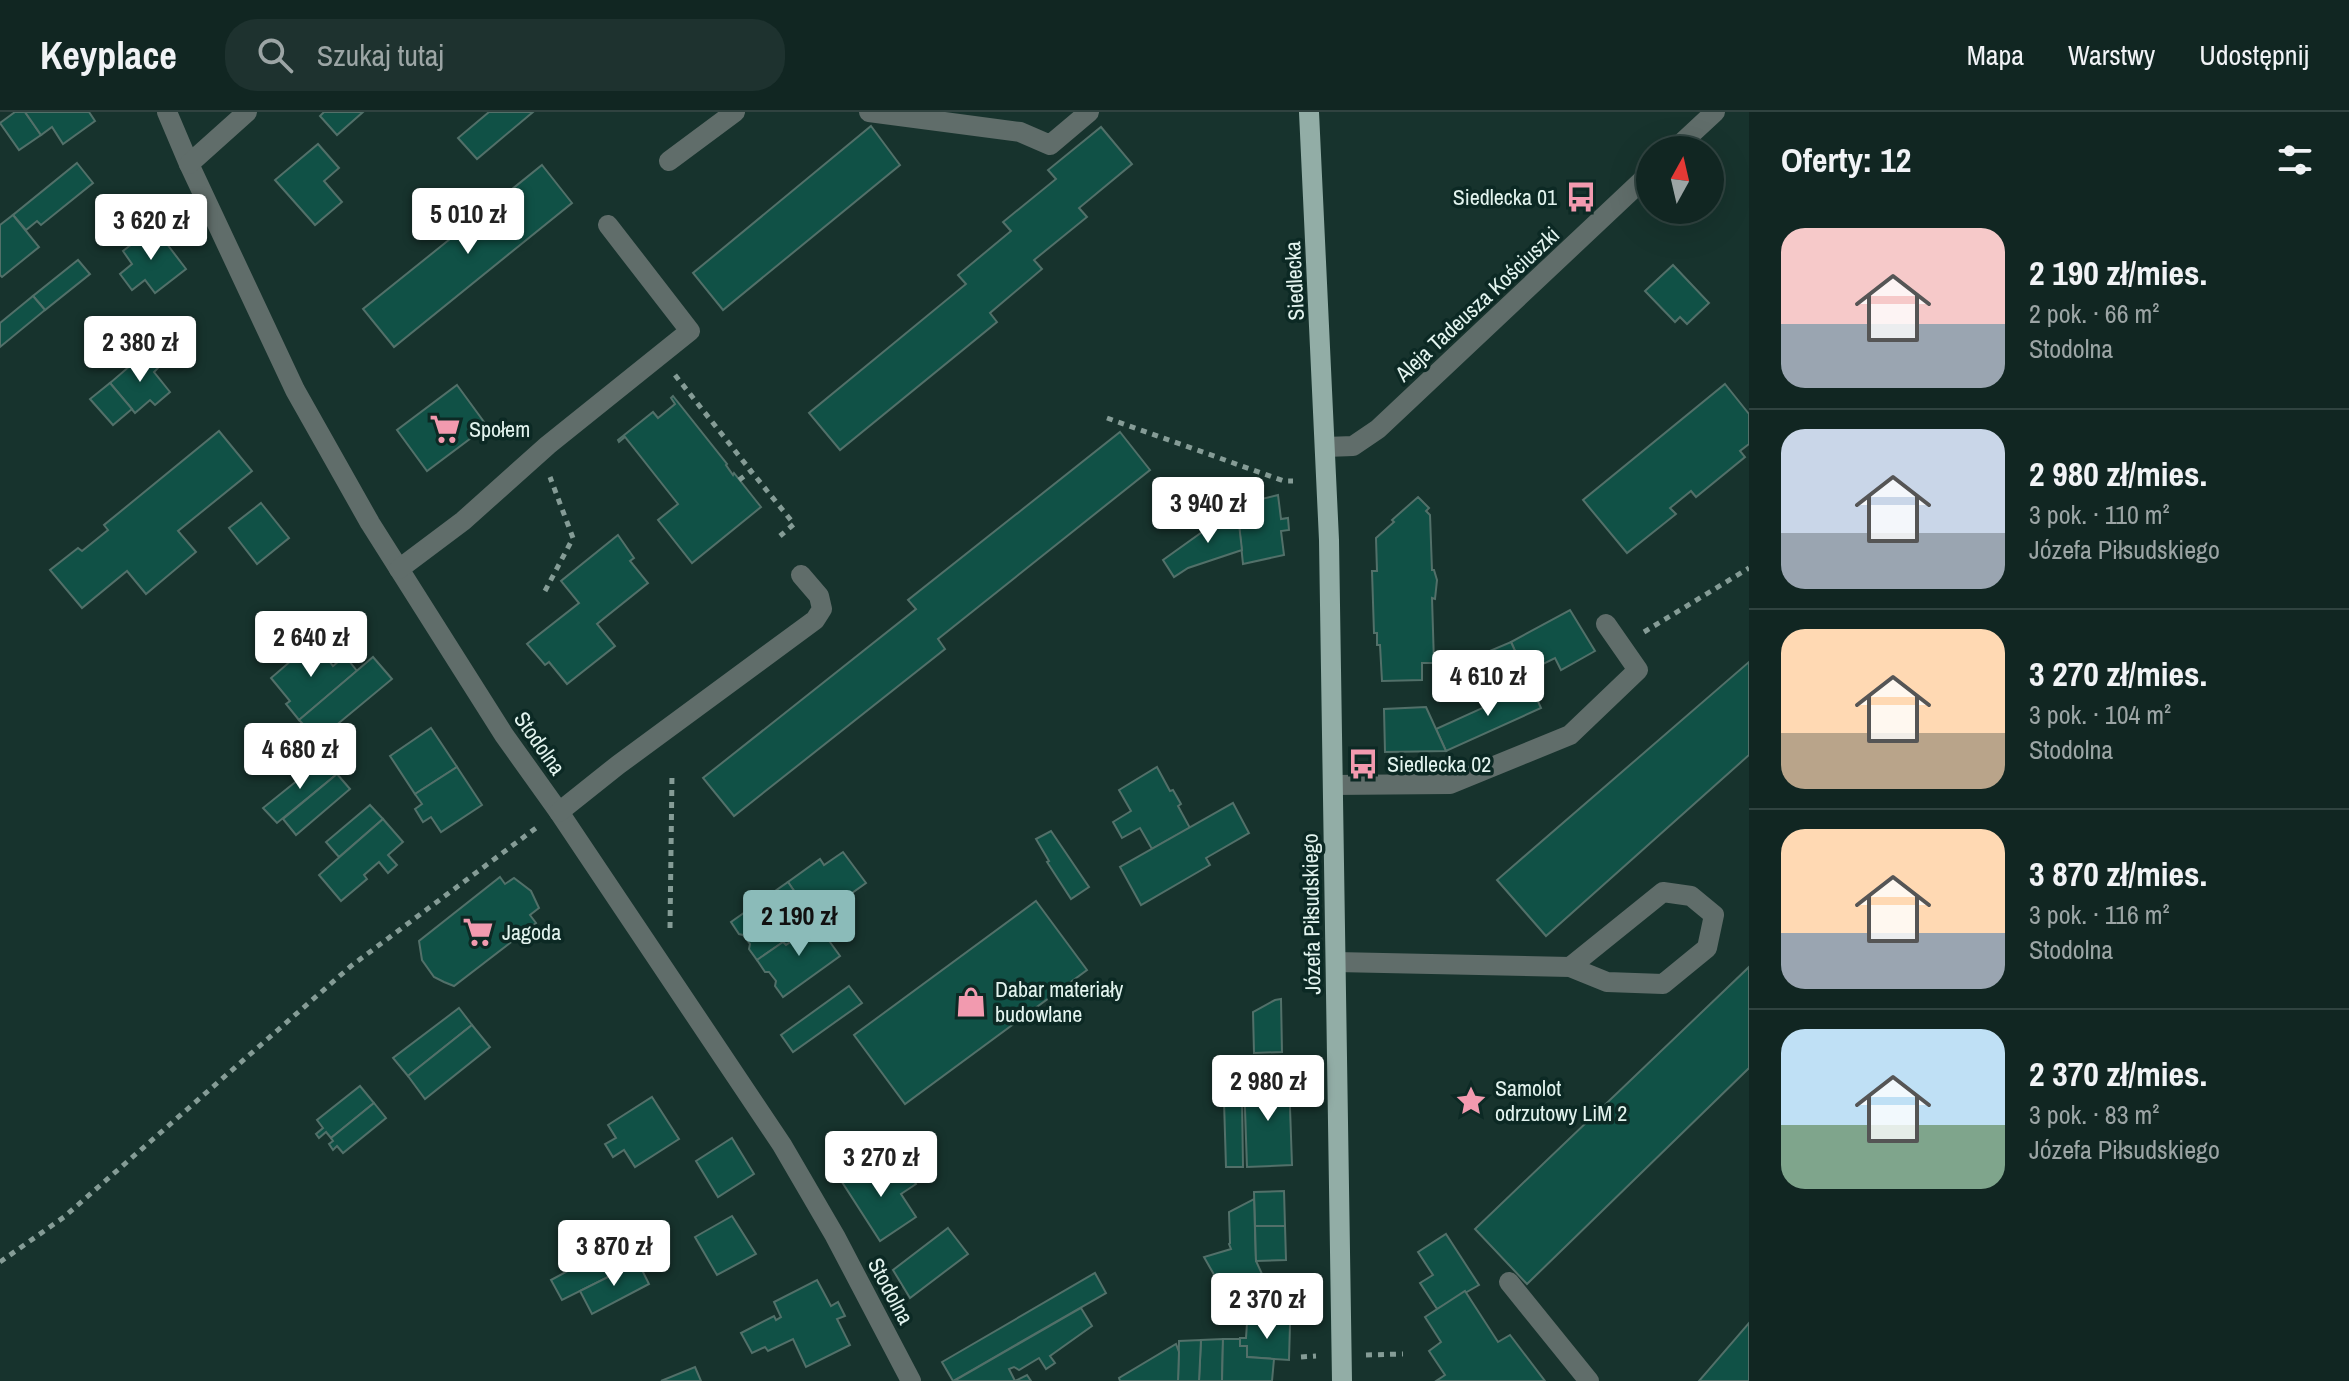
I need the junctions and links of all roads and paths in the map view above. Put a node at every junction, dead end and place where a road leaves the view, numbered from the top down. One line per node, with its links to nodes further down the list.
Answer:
1 (167, 112): 10 (street, Stodolna)
2 (247, 112): 10 (street)
3 (735, 112): 9 (street)
4 (869, 112): 5 (street)
5 (1089, 112)
6 (1309, 112): 15 (main road, Siedlecka)
7 (1715, 112): 8 (street)
8 (1689, 136)
9 (669, 161)
10 (189, 164): 22 (street, Stodolna)
11 (1636, 186): 15 (street, Aleja Tadeusza Kościuszki)
12 (608, 225): 22 (street)
13 (668, 373): 17 (path)
14 (1107, 418): 19 (path)
15 (1326, 447): 28 (main road, Józefa Piłsudskiego)
16 (548, 471): 24 (path)
17 (751, 471): 18 (path); 20 (path)
18 (739, 480)
19 (1293, 481)
20 (780, 536)
21 (1749, 568): 26 (path)
22 (399, 569): 29 (street, Stodolna)
23 (801, 575): 29 (street)
24 (545, 591)
25 (1606, 624): 28 (street)
26 (1643, 633)
27 (672, 774): 30 (path)
28 (1333, 785): 31 (main road, Józefa Piłsudskiego)
29 (559, 812): 33 (path); 35 (street, Stodolna)
30 (670, 929)
31 (1336, 962): 32 (street); 36 (main road, Józefa Piłsudskiego)
32 (1570, 967): 32 (street)
33 (0, 1262)
34 (1509, 1282): 37 (street)
35 (911, 1381)
36 (1342, 1381)
37 (1589, 1381)

